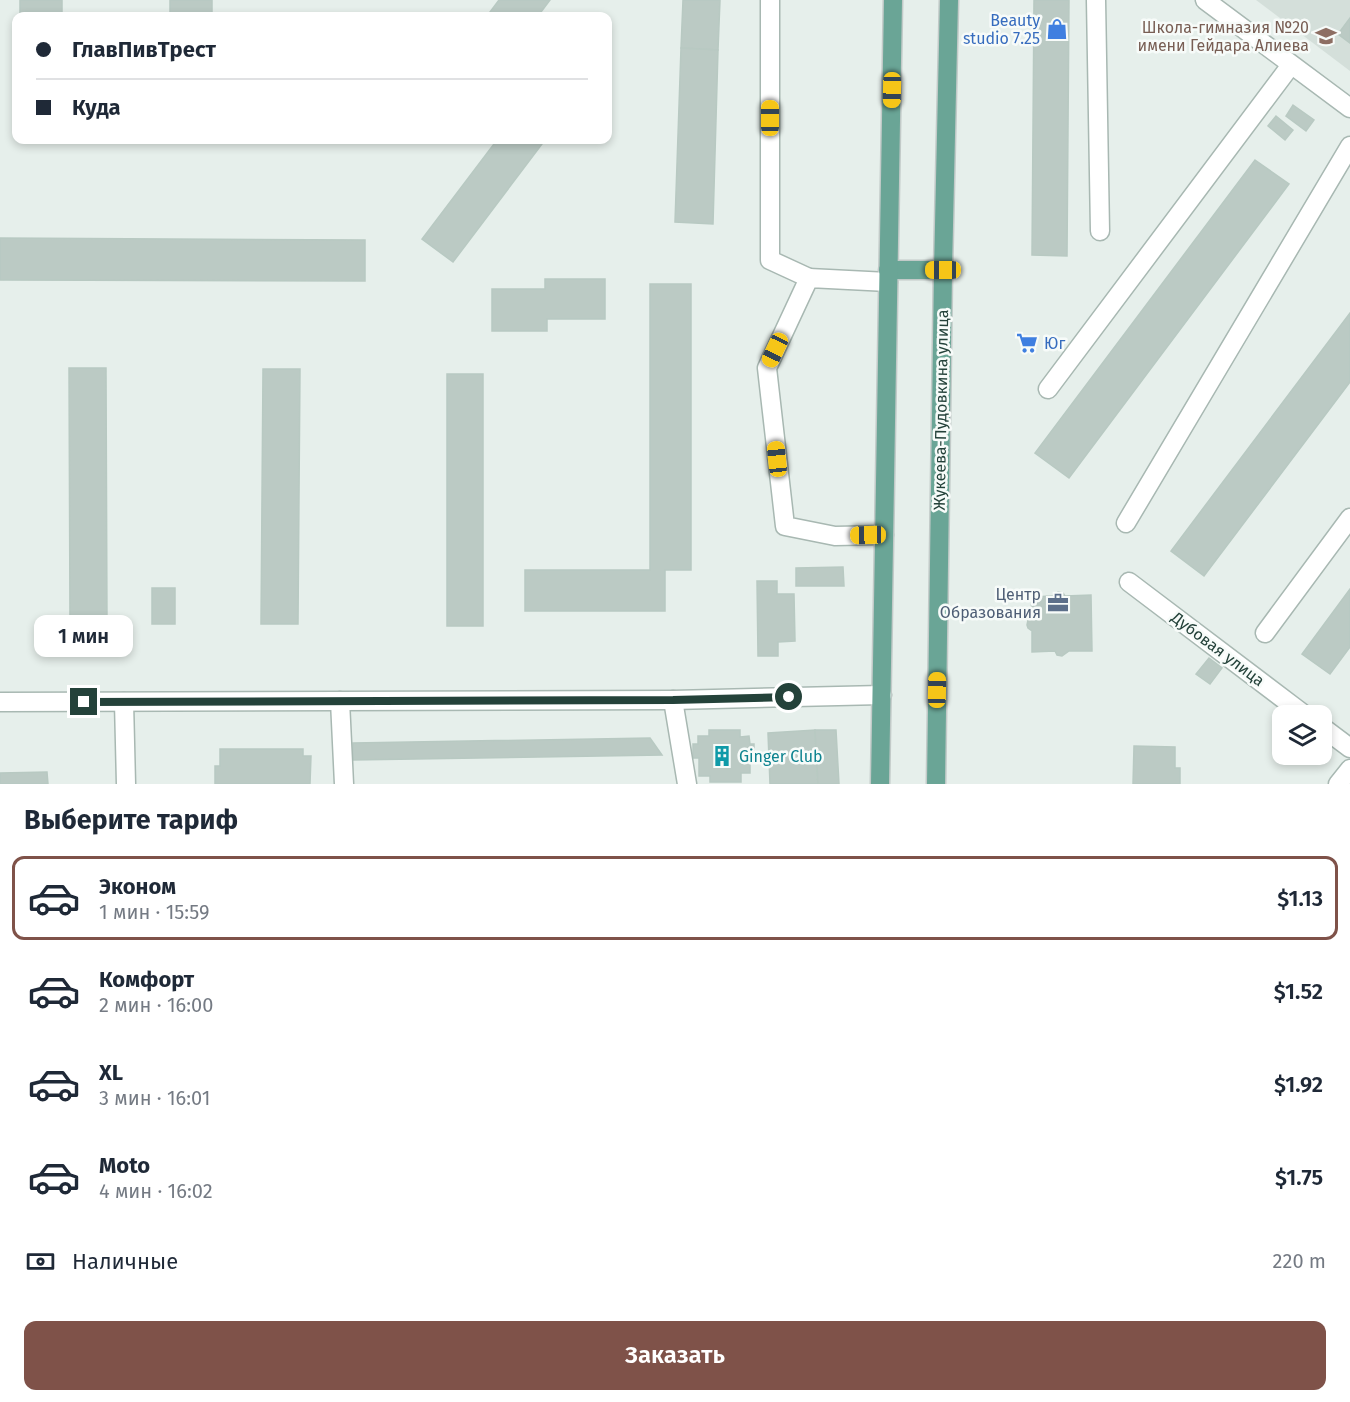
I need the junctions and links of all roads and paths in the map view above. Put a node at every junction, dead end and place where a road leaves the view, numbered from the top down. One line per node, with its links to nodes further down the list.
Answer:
1 (770, 0): 12 (street)
2 (893, 0): 11 (main road)
3 (949, 0): 10 (main road, Жукеева-Пудовкина улица)
4 (1096, 0): 9 (street)
5 (1205, 0): 6 (street)
6 (1291, 65): 7 (street); 13 (street)
7 (1350, 108)
8 (1350, 146): 15 (street)
9 (1100, 231)
10 (943, 270): 11 (main road); 32 (main road, Жукеева-Пудовкина улица)
11 (888, 276): 12 (street); 16 (main road)
12 (809, 278): 16 (street)
13 (1048, 389)
14 (1350, 518): 18 (street)
15 (1126, 523)
16 (884, 535): 19 (main road)
17 (1129, 582): 24 (street, Дубовая улица)
18 (1265, 633)
19 (882, 695): 20 (street); 31 (main road)
20 (673, 700): 21 (street); 30 (street)
21 (340, 701): 23 (street); 29 (street)
22 (0, 702): 23 (street)
23 (124, 702): 28 (street)
24 (1291, 705)
25 (1332, 734): 26 (street)
26 (1350, 748)
27 (1350, 769): 33 (street)
28 (126, 784)
29 (344, 784)
30 (687, 784)
31 (880, 784)
32 (936, 784)
33 (1338, 784)

